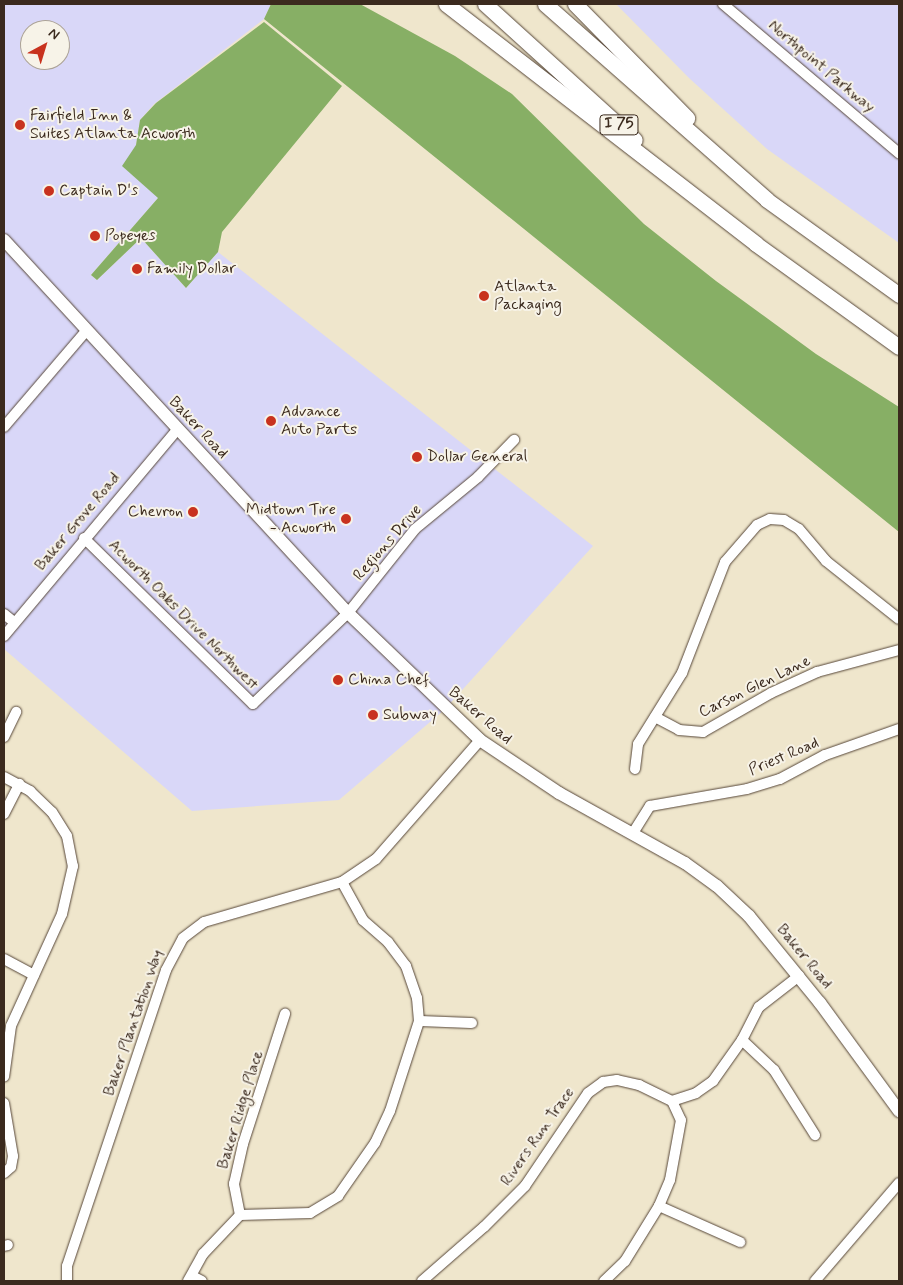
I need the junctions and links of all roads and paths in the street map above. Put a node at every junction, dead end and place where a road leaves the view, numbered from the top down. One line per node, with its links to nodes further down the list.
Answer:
1 (446, 4): 9 (highway)
2 (485, 4): 9 (highway, I 75)
3 (545, 4): 7 (highway, I 75)
4 (575, 4): 7 (highway)
5 (724, 4): 6 (street, Northpoint Parkway)
6 (899, 153)
7 (767, 200): 10 (highway, I 75)
8 (4, 240): 11 (main road, Baker Road)
9 (756, 244): 12 (highway, I 75)
10 (899, 295)
11 (86, 331): 13 (street); 14 (main road, Baker Road)
12 (899, 348)
13 (4, 427)
14 (177, 430): 16 (street, Baker Grove Road); 17 (main road, Baker Road)
15 (514, 440): 17 (street, Regions Drive)
16 (84, 538): 17 (street, Acworth Oaks Drive Northwest); 20 (street, Baker Grove Road)
17 (348, 613): 27 (main road, Baker Road)
18 (4, 614): 20 (street)
19 (899, 619): 24 (street)
20 (14, 622): 21 (street, Baker Grove Road)
21 (4, 636)
22 (899, 650): 24 (street, Carson Glen Lane)
23 (16, 712): 26 (street)
24 (655, 717): 28 (street)
25 (899, 729): 32 (street, Priest Road)
26 (4, 736)
27 (480, 740): 32 (main road, Baker Road); 33 (street, Baker Plantation Way)
28 (636, 769)
29 (4, 777): 30 (street)
30 (19, 784): 31 (street); 35 (street)
31 (4, 814)
32 (633, 833): 36 (main road, Baker Road)
33 (342, 882): 38 (street); 52 (street, Baker Plantation Way)
34 (4, 959): 35 (street)
35 (34, 975): 41 (street)
36 (799, 976): 40 (street); 44 (main road, Baker Road)
37 (286, 1014): 49 (street, Baker Ridge Place)
38 (419, 1021): 39 (street); 49 (street)
39 (472, 1022)
40 (742, 1040): 42 (street); 45 (street)
41 (4, 1077)
42 (672, 1101): 48 (street); 53 (street, Rivers Run Trace)
43 (4, 1103): 46 (street)
44 (899, 1111)
45 (815, 1136)
46 (4, 1173)
47 (899, 1183): 55 (street)
48 (659, 1206): 50 (street); 54 (street)
49 (240, 1215): 51 (street)
50 (740, 1242)
51 (194, 1280)
52 (67, 1281)
53 (422, 1281)
54 (604, 1281)
55 (815, 1281)

